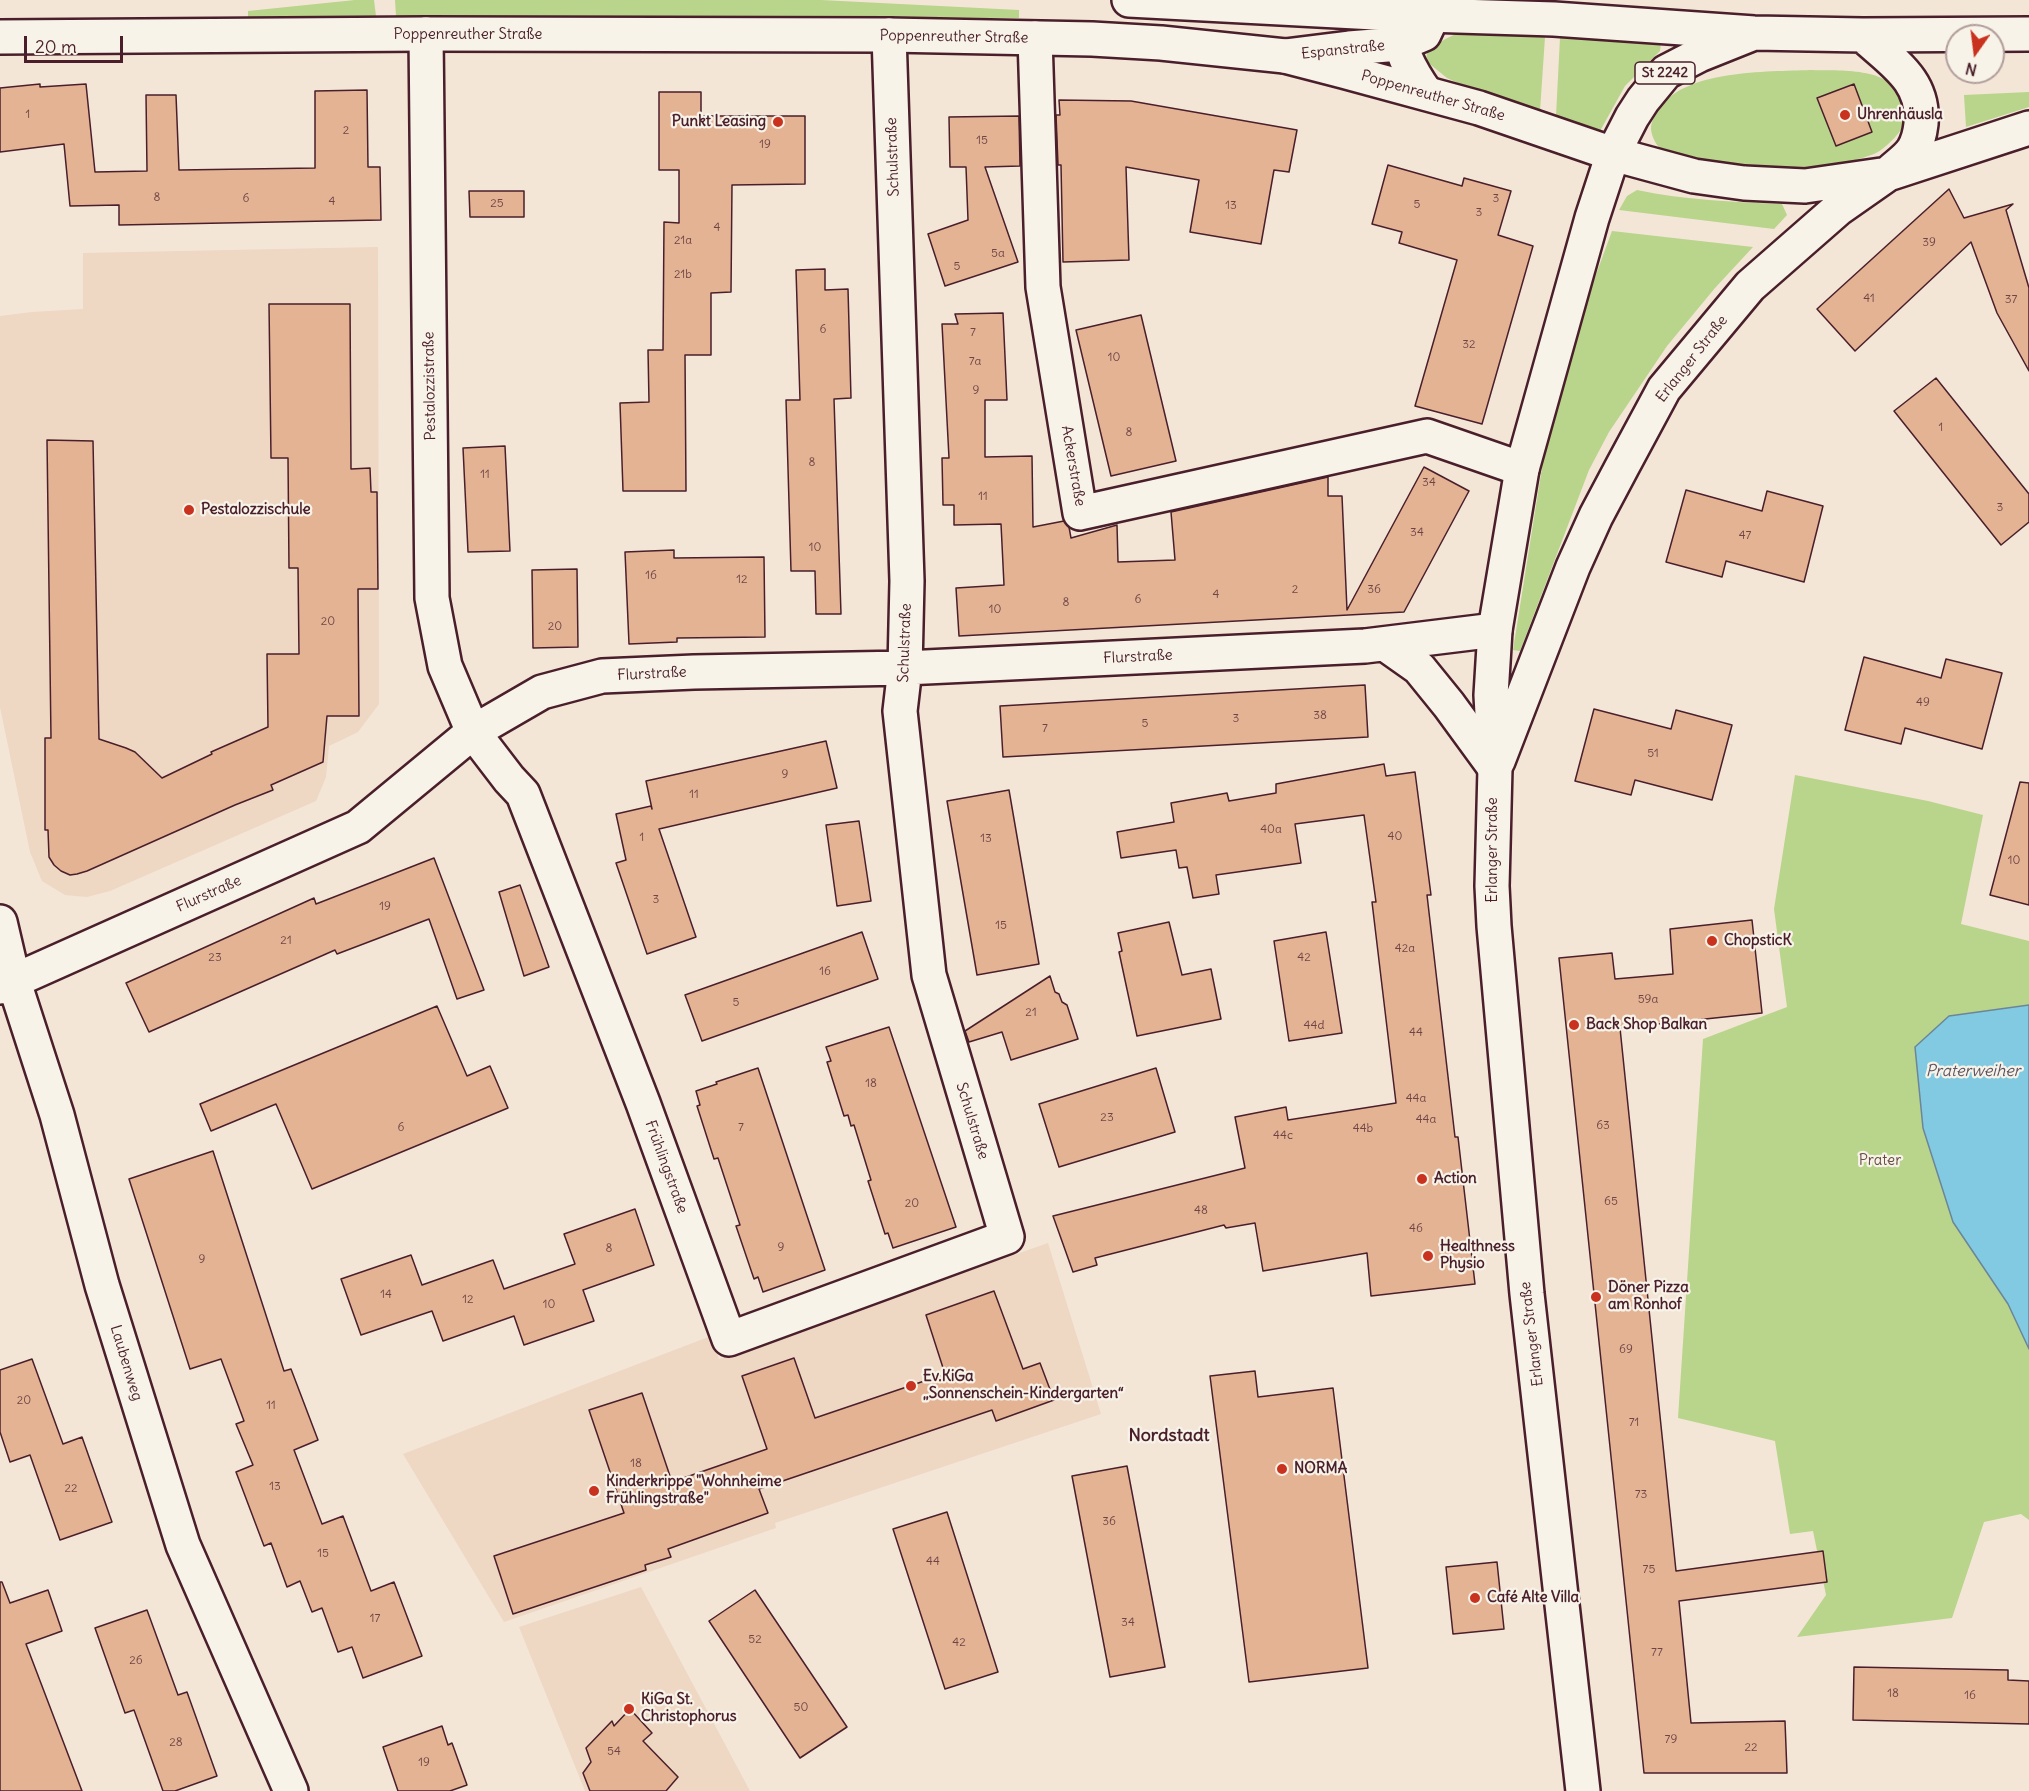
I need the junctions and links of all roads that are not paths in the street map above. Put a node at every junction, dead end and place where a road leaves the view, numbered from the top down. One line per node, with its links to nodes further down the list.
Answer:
1 (1129, 0): 2 (street)
2 (1241, 2): 4 (street)
3 (1434, 8): 4 (street); 5 (street)
4 (1396, 19): 12 (street, Espanstraße); 13 (street, Espanstraße)
5 (1754, 33): 9 (street, St 2242); 15 (street, St 2242)
6 (426, 34): 8 (street, Poppenreuther Straße); 10 (street, Poppenreuther Straße); 21 (street, Pestalozzistraße)
7 (2029, 34): 9 (street, St 2242)
8 (890, 35): 11 (street, Poppenreuther Straße); 20 (street, Schulstraße)
9 (1863, 35): 16 (street, St 2242)
10 (0, 37)
11 (1035, 38): 12 (street, Poppenreuther Straße); 17 (street, Ackerstraße)
12 (1285, 56): 13 (street, Poppenreuther Straße)
13 (1426, 93): 15 (street, Poppenreuther Straße)
14 (2029, 128): 16 (street, Erlanger Straße / St 2242)
15 (1613, 154): 16 (street, Poppenreuther Straße); 17 (street, Erlanger Straße / St 2242)
16 (1888, 174): 22 (street, Erlanger Straße / St 2242)
17 (1522, 470): 18 (street, Erlanger Straße / St 2242)
18 (1495, 630): 19 (street, Flurstraße); 22 (street, Erlanger Straße / St 2242)
19 (1385, 644): 20 (street, Flurstraße); 22 (street)
20 (905, 668): 21 (street, Flurstraße); 25 (street, Schulstraße)
21 (473, 732): 24 (street, Flurstraße); 25 (street, Frühlingstraße)
22 (1495, 768): 27 (street, Erlanger Straße / St 2242)
23 (0, 922): 24 (street, Laubenweg)
24 (7, 984): 26 (street, Laubenweg)
25 (1007, 1237)
26 (291, 1791)
27 (1583, 1791)

